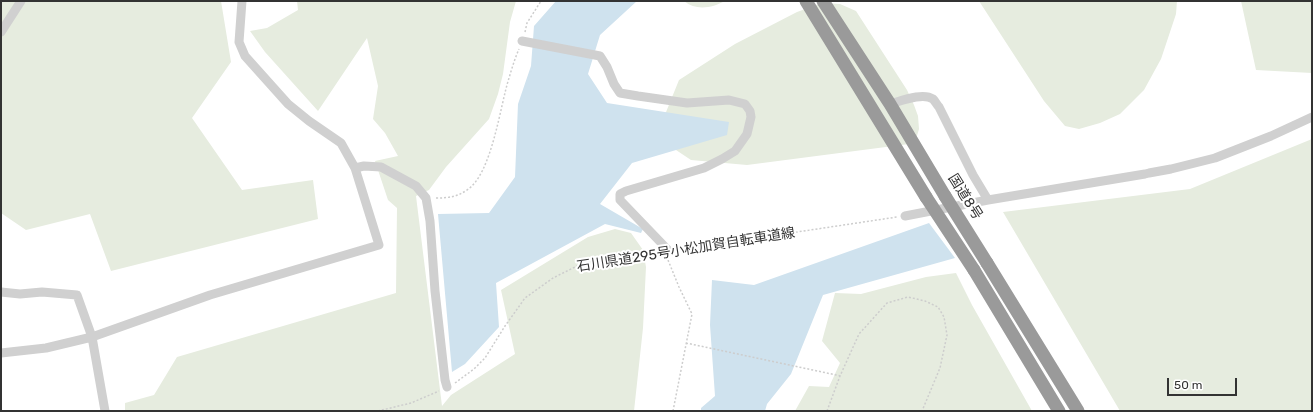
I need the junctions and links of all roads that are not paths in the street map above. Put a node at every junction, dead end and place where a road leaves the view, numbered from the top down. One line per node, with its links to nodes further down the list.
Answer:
1 (21, 1): 5 (street)
2 (242, 1): 9 (street)
3 (806, 1): 18 (highway, bridge)
4 (823, 1): 7 (highway, 国道8号)
5 (1, 32)
6 (525, 42): 12 (street)
7 (890, 104): 10 (street); 19 (highway, 国道8号, bridge)
8 (1312, 117): 10 (street)
9 (355, 168): 14 (street); 16 (street)
10 (988, 200): 11 (street)
11 (904, 216)
12 (667, 251)
13 (1, 292): 14 (street)
14 (92, 337): 15 (street); 17 (street)
15 (1, 353)
16 (447, 387)
17 (105, 411)
18 (1059, 411)
19 (1078, 411)

